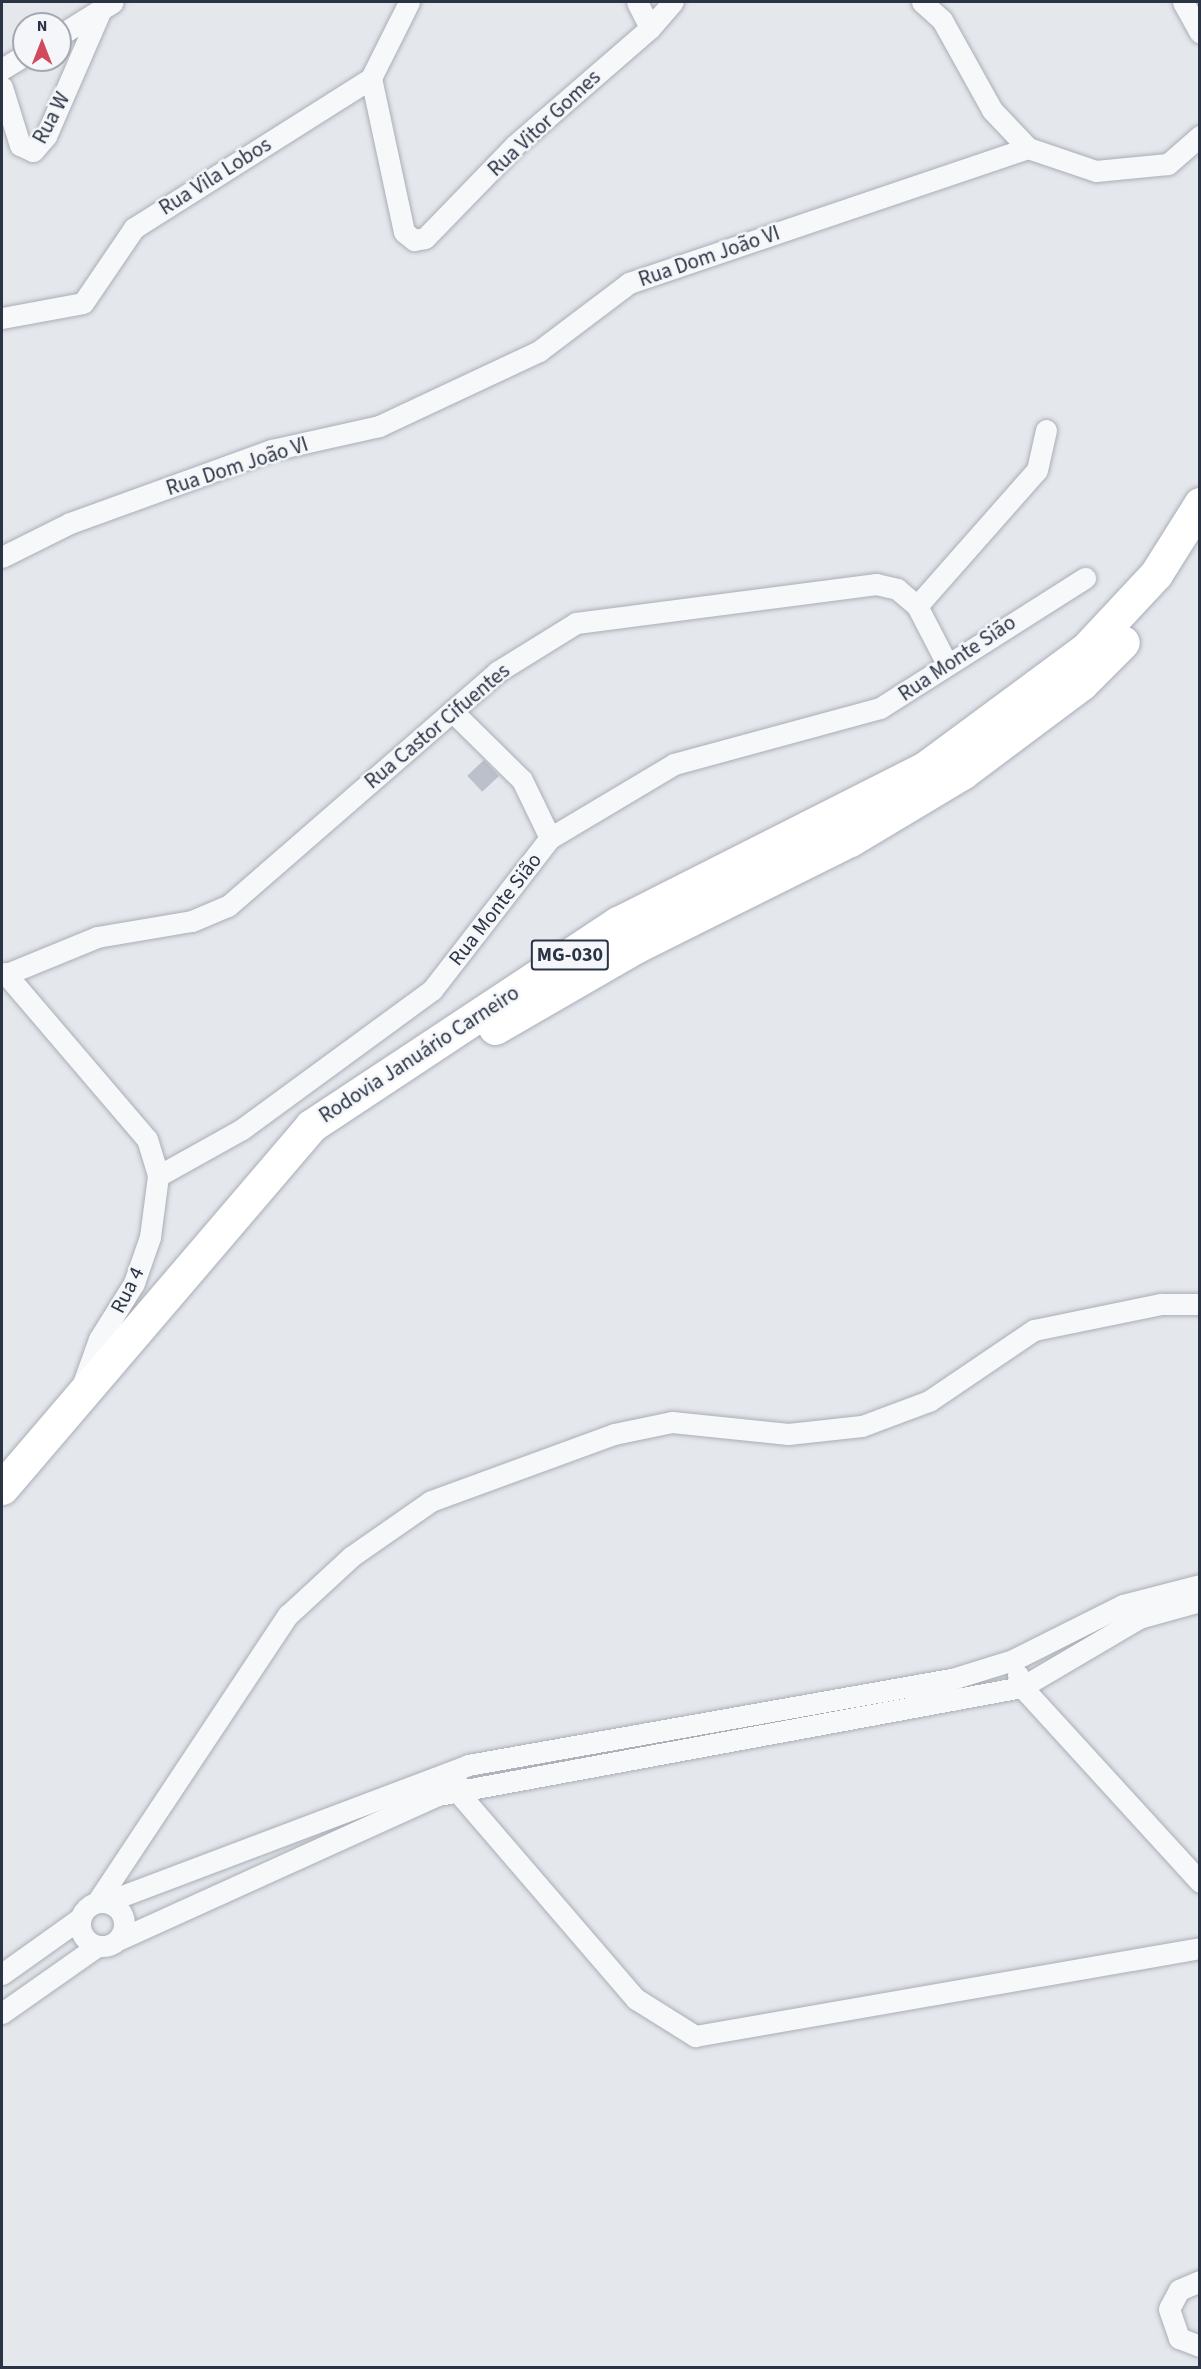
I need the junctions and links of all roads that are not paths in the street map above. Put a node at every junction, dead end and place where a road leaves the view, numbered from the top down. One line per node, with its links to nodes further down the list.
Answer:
1 (409, 2): 10 (street)
2 (637, 2): 8 (street)
3 (673, 2): 8 (street, Rua Vitor Gomes)
4 (922, 2): 13 (street)
5 (1184, 2): 9 (street)
6 (107, 7): 7 (street); 11 (street, Rua W)
7 (72, 28)
8 (650, 28): 10 (street, Rua Vitor Gomes)
9 (1200, 33)
10 (371, 78): 14 (street, Rua Vila Lobos)
11 (2, 87)
12 (1200, 136): 13 (street)
13 (1028, 148): 18 (street, Rua Dom João VI)
14 (2, 318)
15 (1046, 430): 20 (street)
16 (1200, 504): 27 (highway, Rodovia Januário Carneiro / MG-030)
17 (1200, 546): 29 (highway, Rodovia Januário Carneiro / MG-030)
18 (2, 557)
19 (1085, 578): 21 (street, Rua Monte Sião)
20 (917, 606): 21 (street, Rua Castor Cifuentes); 22 (street, Rua Castor Cifuentes)
21 (946, 662): 23 (street, Rua Monte Sião)
22 (452, 711): 23 (street); 24 (street, Rua Castor Cifuentes)
23 (550, 838): 25 (street, Rua Monte Sião)
24 (3, 975): 25 (street)
25 (158, 1176): 27 (street, Rua 4)
26 (1200, 1304): 36 (street)
27 (78, 1398): 28 (highway, Rodovia Januário Carneiro / MG-030)
28 (2, 1488)
29 (2, 1514)
30 (1200, 1585): 32 (street)
31 (1200, 1601): 33 (street)
32 (1013, 1660): 33 (street); 34 (street)
33 (1022, 1687): 34 (street); 35 (street)
34 (456, 1780): 36 (street); 38 (street); 40 (street)
35 (1200, 1882)
36 (101, 1902): 37 (street); 38 (street)
37 (79, 1919): 39 (street); 41 (street)
38 (120, 1939): 39 (street)
39 (96, 1947): 42 (street)
40 (1200, 1948)
41 (2, 1974)
42 (2, 2013)
43 (1200, 2281): 44 (street)
44 (1200, 2346)

